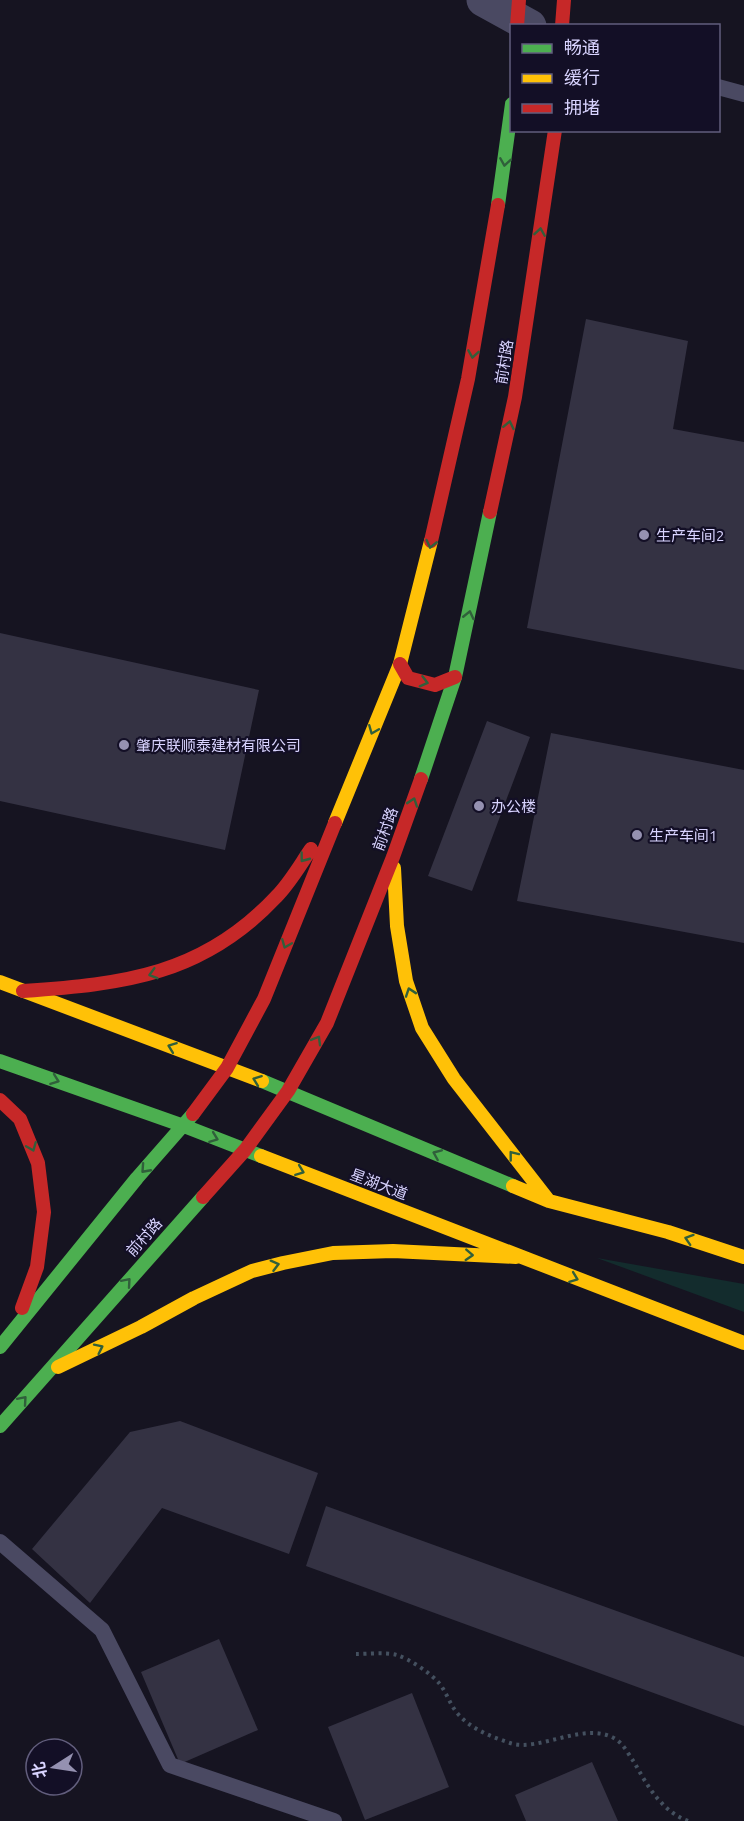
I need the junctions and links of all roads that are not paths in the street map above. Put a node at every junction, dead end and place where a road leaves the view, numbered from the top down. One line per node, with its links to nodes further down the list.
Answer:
1 (483, 0): 3 (street)
2 (564, 0): 4 (main road)
3 (521, 18)
4 (562, 24)
5 (720, 88): 6 (lane)
6 (744, 94)
7 (510, 121): 9 (main road, one-way to 9)
8 (555, 132): 10 (main road, 前村路, one-way to 8)
9 (400, 664): 10 (main road, one-way to 10); 11 (main road, one-way to 11)
10 (454, 677): 12 (main road, 前村路, one-way to 10)
11 (339, 811): 14 (main road, one-way to 14); 16 (main road, one-way to 16)
12 (393, 857): 17 (main road, 前村路, one-way to 12); 21 (main road, one-way to 12)
13 (0, 982): 14 (main road)
14 (22, 991): 16 (main road, one-way to 14)
15 (0, 1061): 19 (main road, 星湖大道, one-way to 19)
16 (227, 1068): 17 (main road, one-way to 16); 19 (main road)
17 (288, 1091): 20 (main road, 前村路); 21 (main road, one-way to 17)
18 (0, 1100): 24 (main road, one-way to 24)
19 (184, 1126): 20 (main road, 星湖大道, one-way to 20); 24 (main road, one-way to 24)
20 (245, 1150): 22 (main road, 星湖大道, one-way to 22); 27 (main road, 前村路, one-way to 20)
21 (549, 1202): 23 (main road, one-way to 21)
22 (519, 1257): 25 (main road, 星湖大道, one-way to 25); 27 (main road, one-way to 22)
23 (744, 1257)
24 (15, 1329): 26 (main road)
25 (744, 1343)
26 (0, 1347)
27 (46, 1373): 28 (main road, 前村路, one-way to 27)
28 (0, 1426)
29 (0, 1542): 30 (lane)
30 (334, 1821)

